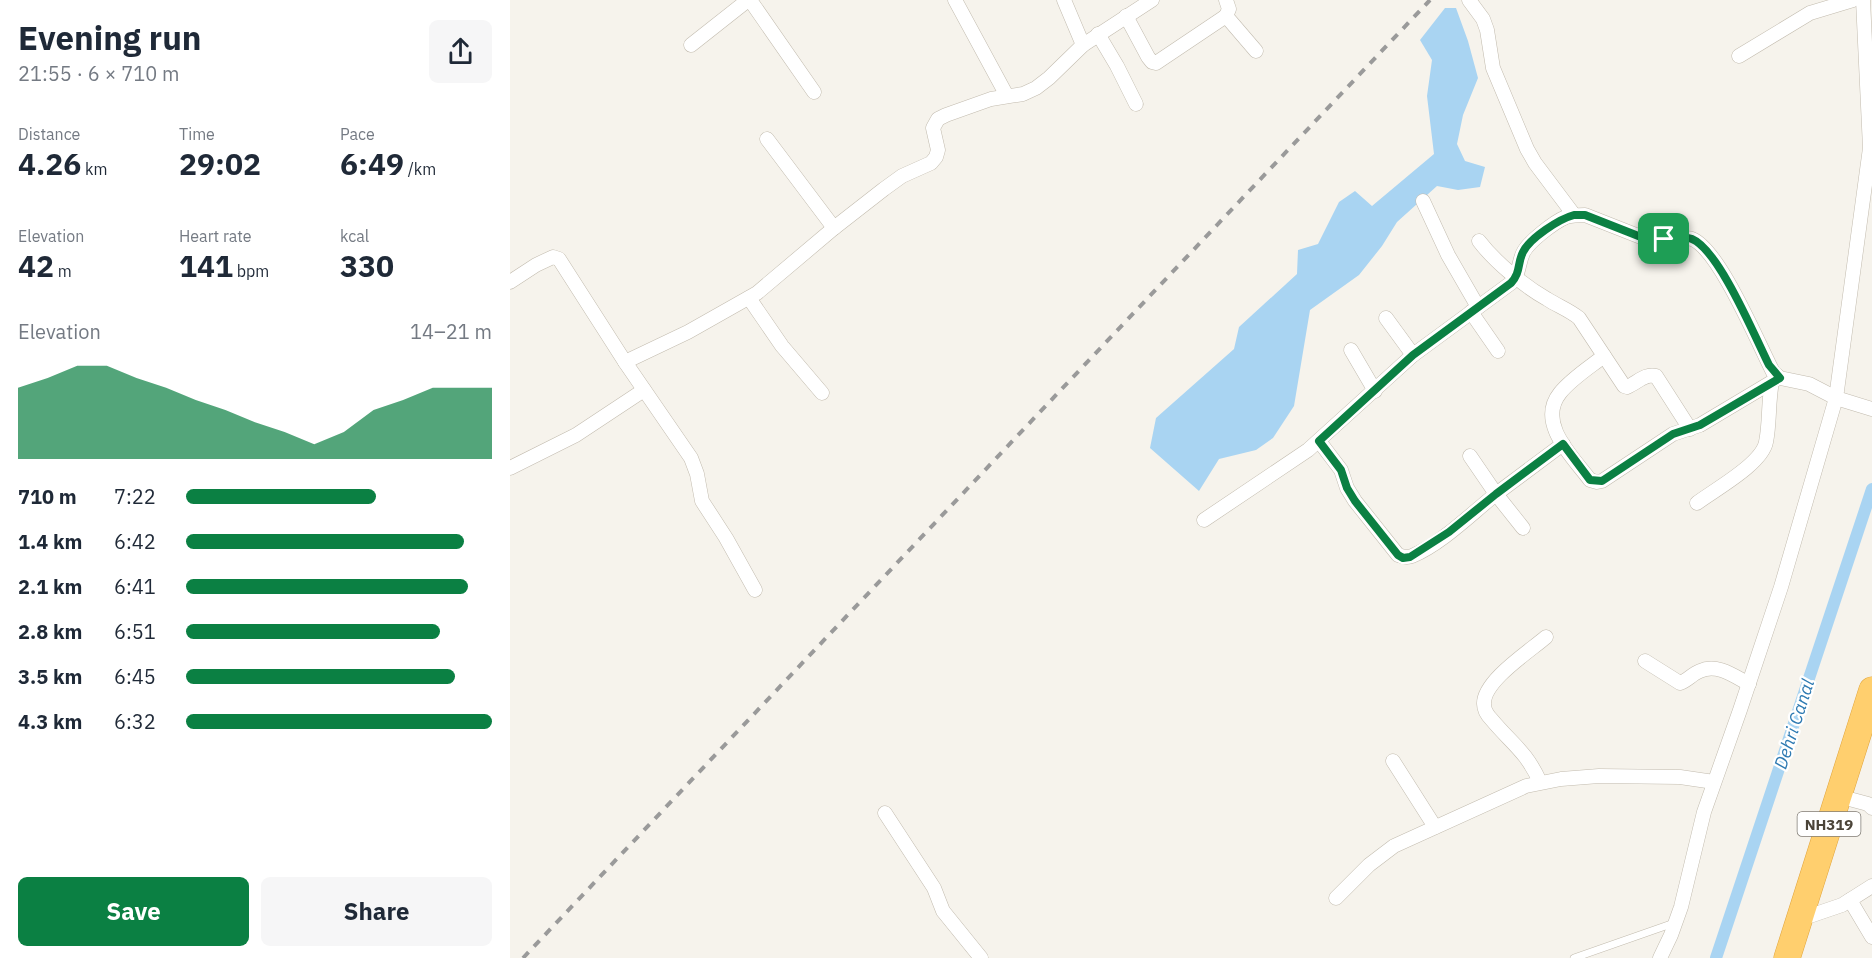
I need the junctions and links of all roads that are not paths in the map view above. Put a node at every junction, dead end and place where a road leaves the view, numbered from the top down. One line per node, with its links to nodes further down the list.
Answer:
1 (749, 0): 12 (street); 16 (street)
2 (955, 0): 17 (street)
3 (1064, 0): 13 (street)
4 (1152, 0): 9 (street)
5 (1226, 0): 10 (street)
6 (1469, 0): 21 (street)
7 (1853, 0): 15 (street)
8 (1863, 0): 38 (street)
9 (1126, 16): 10 (street); 11 (street)
10 (1226, 16): 14 (street)
11 (1098, 34): 13 (street); 18 (street)
12 (691, 45)
13 (1083, 45): 17 (street)
14 (1256, 51)
15 (1739, 56)
16 (814, 92)
17 (1007, 96): 22 (street)
18 (1136, 104)
19 (766, 139): 22 (street)
20 (1423, 201): 27 (street)
21 (1574, 215): 24 (street); 34 (street)
22 (834, 228): 26 (street)
23 (1479, 241): 24 (street)
24 (1517, 276): 27 (street); 32 (street)
25 (510, 282): 33 (street)
26 (749, 298): 33 (street); 37 (street)
27 (1475, 309): 30 (street); 31 (street)
28 (1386, 318): 31 (street)
29 (1351, 350): 36 (street)
30 (1498, 351)
31 (1413, 355): 36 (street)
32 (1604, 356): 40 (street); 42 (street)
33 (625, 362): 35 (street)
34 (1776, 380): 38 (street); 40 (street); 46 (street)
35 (644, 390): 44 (street); 49 (street)
36 (1375, 391): 41 (street)
37 (822, 393)
38 (1836, 398): 39 (street); 52 (street)
39 (1872, 409)
40 (1690, 429): 42 (street)
41 (1319, 441): 45 (street); 47 (street)
42 (1563, 444): 45 (street)
43 (1470, 456): 45 (street)
44 (510, 468)
45 (1496, 494): 48 (street)
46 (1697, 503)
47 (1204, 520)
48 (1523, 528)
49 (755, 590)
50 (1546, 638): 55 (street)
51 (1645, 661): 52 (street)
52 (1749, 684): 56 (street)
53 (1872, 690): 57 (highway, NH319)
54 (1393, 760): 60 (street)
55 (1539, 782): 56 (street); 60 (street)
56 (1714, 782): 65 (street)
57 (1838, 796): 58 (street); 64 (highway, NH319)
58 (1872, 808)
59 (885, 813): 67 (street)
60 (1435, 827): 62 (street)
61 (1872, 885): 63 (street)
62 (1336, 898)
63 (1850, 900): 64 (street); 66 (street)
64 (1798, 920): 70 (highway, NH319)
65 (1676, 922): 68 (lane); 69 (street)
66 (1872, 937)
67 (981, 958)
68 (1574, 958)
69 (1660, 958)
70 (1787, 958)

